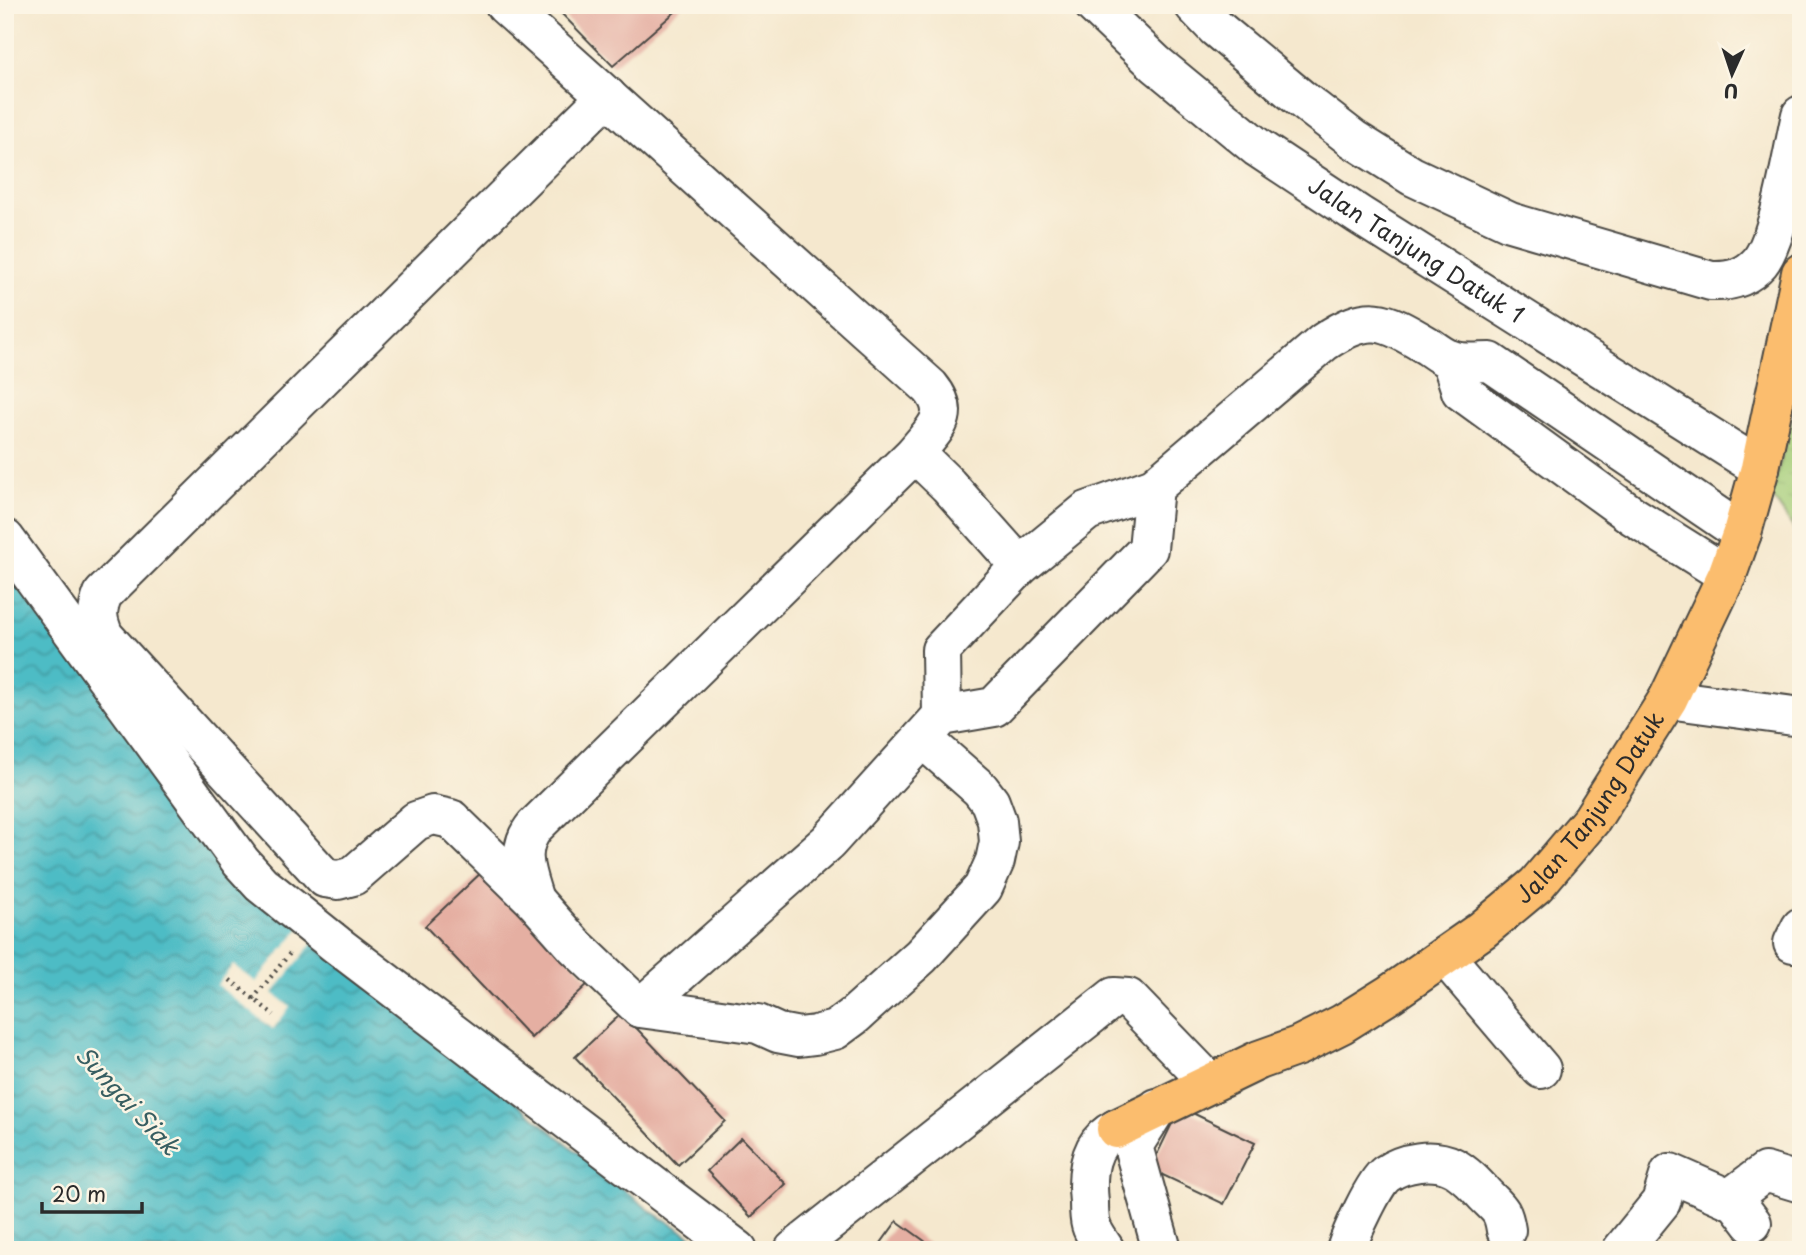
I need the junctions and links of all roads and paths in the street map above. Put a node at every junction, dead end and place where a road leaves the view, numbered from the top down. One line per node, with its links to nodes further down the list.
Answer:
1 (505, 5): 4 (street)
2 (1094, 5): 9 (street, Jalan Tanjung Datuk 1)
3 (1194, 5): 5 (street)
4 (607, 96): 8 (street); 18 (street)
5 (1801, 115)
6 (1801, 273): 9 (main road, Jalan Tanjung Datuk)
7 (1451, 360): 10 (street); 11 (street); 14 (street)
8 (915, 453): 13 (street); 18 (street)
9 (1760, 468): 11 (main road, Jalan Tanjung Datuk)
10 (1154, 487): 13 (street); 17 (street)
11 (1742, 533): 14 (main road, Jalan Tanjung Datuk)
12 (5, 539): 31 (street)
13 (1020, 566): 17 (street)
14 (1727, 575): 15 (main road, Jalan Tanjung Datuk)
15 (1668, 699): 16 (street); 20 (main road, Jalan Tanjung Datuk)
16 (1801, 717)
17 (932, 727): 23 (street); 23 (street)
18 (534, 900): 23 (street)
19 (299, 943): 22 (path)
20 (1445, 956): 25 (street); 26 (main road, Jalan Tanjung Datuk)
21 (230, 980): 22 (path)
22 (253, 999): 24 (path)
23 (640, 1008)
24 (274, 1015)
25 (1541, 1069)
26 (1210, 1083): 27 (main road, Jalan Tanjung Datuk); 32 (street)
27 (1157, 1108): 28 (main road, Jalan Tanjung Datuk); 34 (street)
28 (1116, 1129): 33 (street)
29 (1801, 1183): 36 (street)
30 (1506, 1230): 35 (street)
31 (738, 1250)
32 (794, 1250)
33 (1105, 1250)
34 (1161, 1250)
35 (1346, 1250)
36 (1622, 1250)

